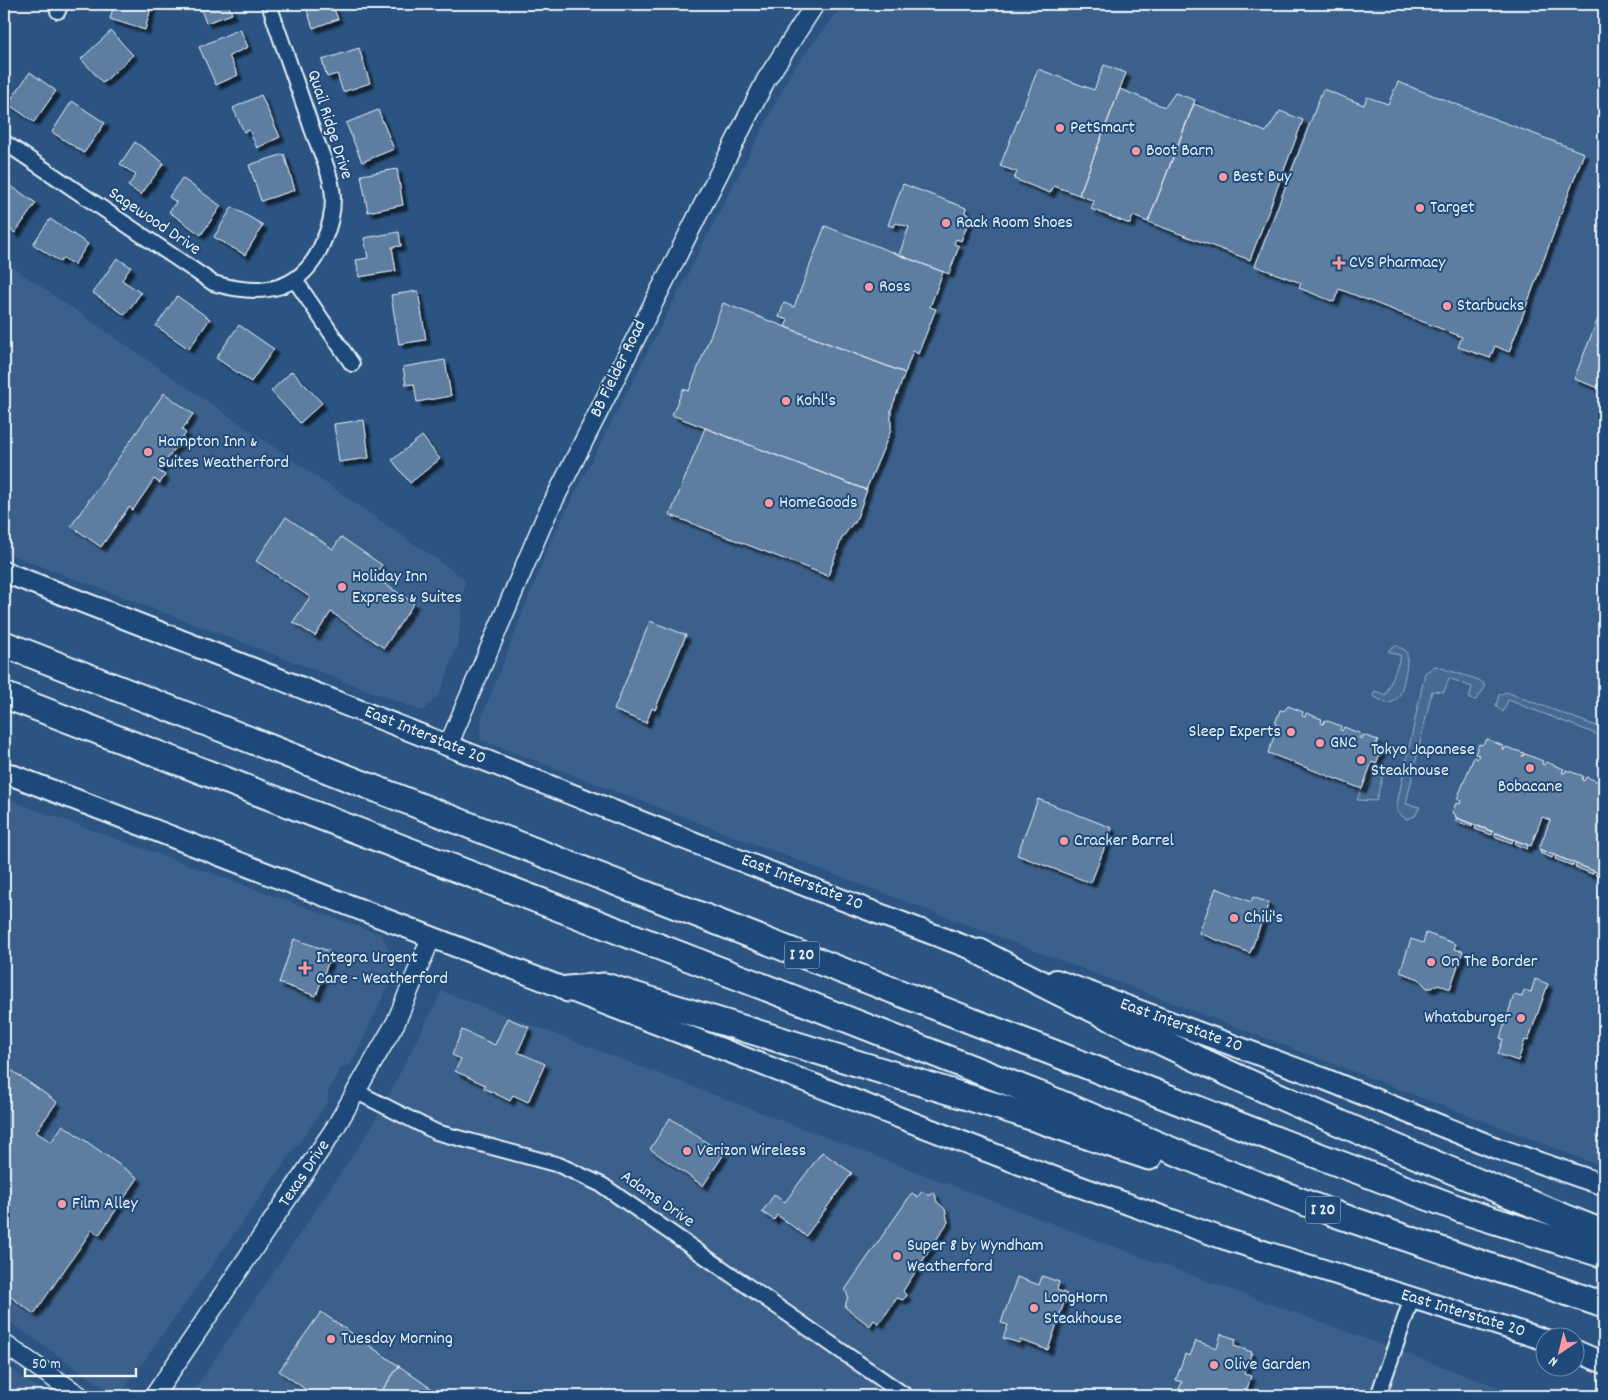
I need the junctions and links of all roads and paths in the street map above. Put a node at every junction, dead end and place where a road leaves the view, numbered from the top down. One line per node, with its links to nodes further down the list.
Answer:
1 (268, 4): 4 (street, Quail Ridge Drive)
2 (815, 4): 9 (street, BB Fielder Road)
3 (4, 142): 4 (street, Sagewood Drive)
4 (296, 280): 5 (street)
5 (352, 364)
6 (4, 572): 9 (main road, East Interstate 20)
7 (4, 644): 18 (highway, I 20)
8 (4, 695): 15 (highway, I 20)
9 (448, 746): 12 (main road, East Interstate 20)
10 (4, 772): 11 (main road, East Interstate 20)
11 (431, 938): 13 (main road, East Interstate 20); 14 (street, Texas Drive)
12 (980, 952): 16 (main road, East Interstate 20); 17 (highway)
13 (568, 989): 15 (highway); 19 (main road, East Interstate 20)
14 (357, 1092): 26 (street, Texas Drive); 27 (street, Adams Drive)
15 (1197, 1161): 20 (highway, I 20)
16 (1604, 1184)
17 (1604, 1233)
18 (1604, 1255)
19 (1412, 1298): 21 (main road, East Interstate 20); 28 (street)
20 (1604, 1305)
21 (1536, 1337)
22 (4, 1344): 25 (street)
23 (1586, 1355): 24 (main road)
24 (1604, 1363)
25 (80, 1396)
26 (154, 1396)
27 (906, 1396)
28 (1378, 1396)

